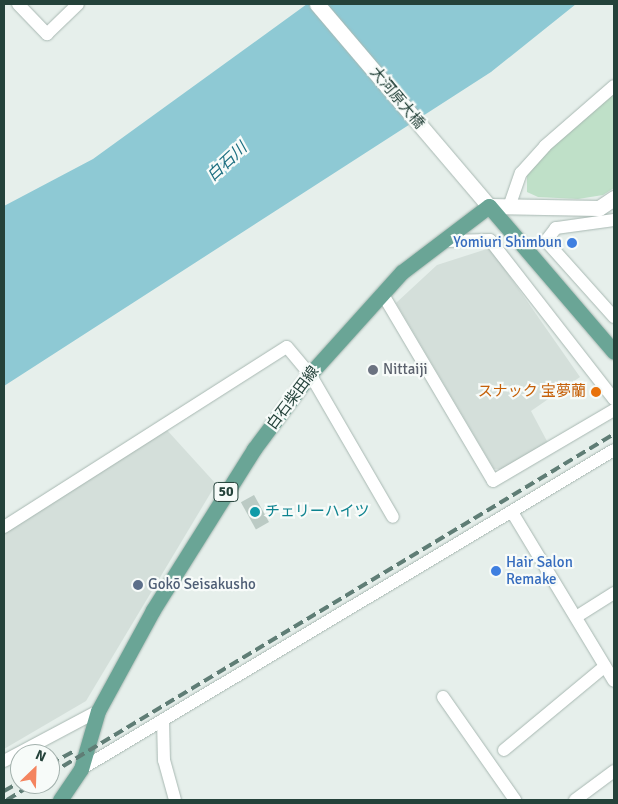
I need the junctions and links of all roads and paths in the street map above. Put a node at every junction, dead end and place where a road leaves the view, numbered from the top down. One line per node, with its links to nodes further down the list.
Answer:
1 (18, 4): 2 (street)
2 (78, 4)
3 (318, 4): 6 (main road, 大河原大橋)
4 (614, 86): 7 (street)
5 (614, 198): 9 (main road)
6 (489, 206): 7 (main road); 11 (main road, 白石柴田線 / 50); 14 (main road)
7 (509, 207): 9 (main road)
8 (614, 207): 9 (street)
9 (598, 208)
10 (614, 220): 13 (street)
11 (445, 241): 12 (main road, 白石柴田線 / 50); 16 (street)
12 (382, 293): 15 (main road, 白石柴田線 / 50); 17 (street)
13 (614, 317)
14 (614, 352)
15 (310, 374): 20 (street); 21 (street); 27 (main road, 白石柴田線 / 50)
16 (614, 399)
17 (614, 410)
18 (614, 450): 19 (street)
19 (512, 512): 23 (street); 28 (street)
20 (393, 517)
21 (4, 527)
22 (614, 593): 23 (street)
23 (576, 617): 24 (street)
24 (605, 666): 25 (street); 29 (street)
25 (614, 681)
26 (443, 697): 35 (street)
27 (98, 710): 30 (street); 31 (main road, 白石柴田線 / 50)
28 (163, 720): 31 (street); 34 (street)
29 (504, 750)
30 (4, 761)
31 (82, 769): 33 (main road, 白石柴田線 / 50)
32 (614, 770): 36 (street)
33 (57, 800)
34 (175, 800)
35 (515, 800)
36 (575, 800)

